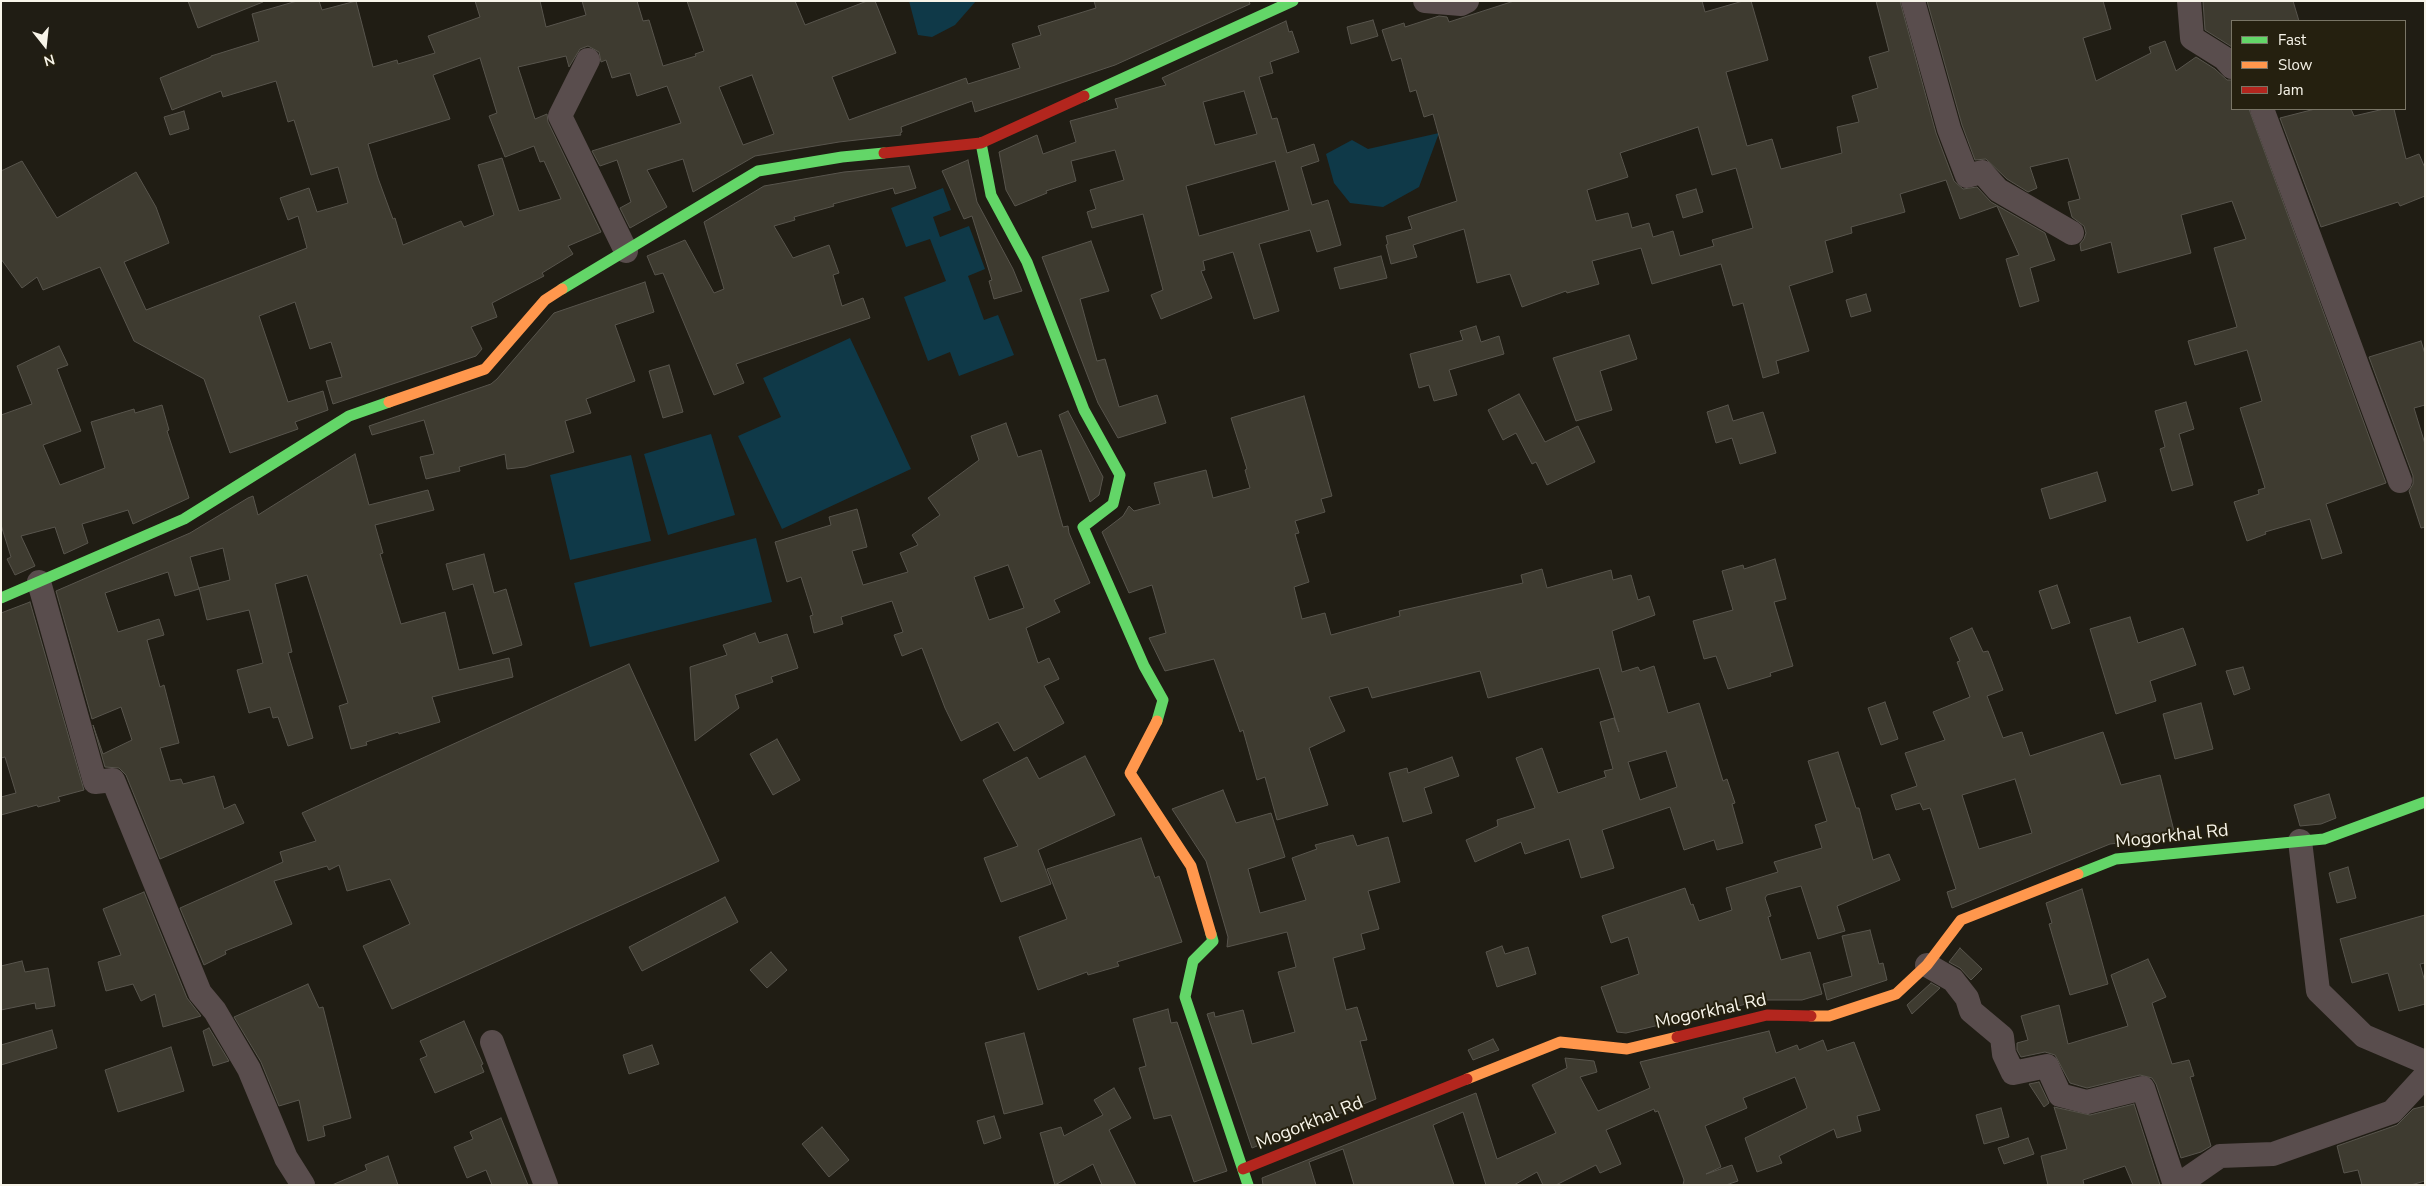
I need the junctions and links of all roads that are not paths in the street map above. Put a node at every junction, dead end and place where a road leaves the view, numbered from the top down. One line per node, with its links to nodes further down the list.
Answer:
1 (1293, 1): 9 (street)
2 (1425, 1): 3 (street)
3 (1467, 1)
4 (1913, 1): 10 (street)
5 (2189, 1): 7 (street)
6 (588, 60): 11 (street)
7 (2231, 66)
8 (2262, 110): 12 (street)
9 (981, 143): 11 (street); 21 (street)
10 (2072, 233)
11 (626, 251): 13 (street)
12 (2400, 481)
13 (39, 582): 14 (street); 22 (street)
14 (1, 598)
15 (2425, 802): 16 (street, Mogorkhal Rd)
16 (2300, 841): 17 (street, Mogorkhal Rd); 19 (street)
17 (1927, 965): 21 (street, Mogorkhal Rd); 25 (street)
18 (492, 1042): 23 (street)
19 (2425, 1062)
20 (2425, 1076): 25 (street)
21 (1243, 1169): 24 (street)
22 (303, 1185)
23 (546, 1185)
24 (1248, 1185)
25 (2176, 1185)

